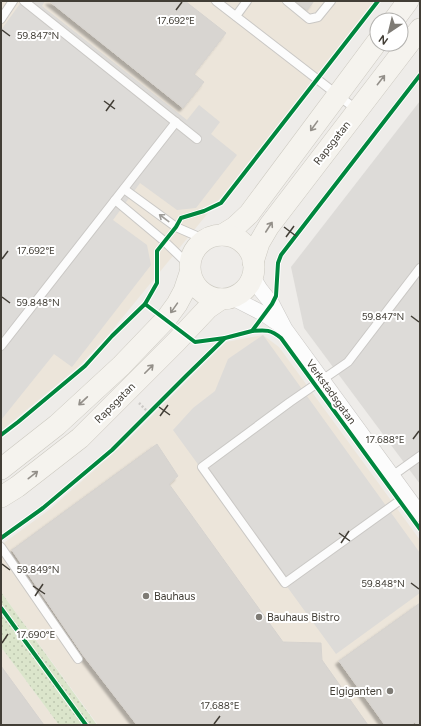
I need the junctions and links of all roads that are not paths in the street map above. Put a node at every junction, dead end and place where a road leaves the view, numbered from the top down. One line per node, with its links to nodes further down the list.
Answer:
1 (13, 1): 10 (lane)
2 (24, 1): 15 (lane)
3 (216, 1): 9 (lane)
4 (247, 1): 9 (lane)
5 (286, 1): 6 (lane)
6 (331, 1)
7 (408, 1): 8 (street)
8 (400, 12)
9 (236, 16): 13 (lane)
10 (1, 19)
11 (420, 29): 14 (street, Rapsgatan, one-way to 11)
12 (369, 52): 13 (street)
13 (337, 94): 14 (lane); 19 (street, one-way to 19)
14 (357, 111): 22 (street, Rapsgatan, one-way to 14)
15 (176, 122): 16 (lane); 17 (lane)
16 (197, 139)
17 (124, 189): 18 (lane); 19 (lane, one-way to 17)
18 (115, 200): 21 (lane); 25 (lane)
19 (217, 236): 21 (street); 22 (street)
20 (420, 268): 26 (lane)
21 (190, 269): 23 (street); 28 (street, Rapsgatan, one-way to 28)
22 (253, 269): 23 (street); 24 (street, Verkstadsgatan)
23 (226, 298): 24 (street, Verkstadsgatan); 31 (street, Rapsgatan, one-way to 23)
24 (285, 329): 26 (street, Verkstadsgatan)
25 (1, 346)
26 (322, 380): 29 (street, Verkstadsgatan); 30 (lane)
27 (420, 456): 29 (lane)
28 (1, 469)
29 (392, 476): 30 (street, Verkstadsgatan)
30 (406, 496): 32 (street, Verkstadsgatan)
31 (1, 497)
32 (420, 514)
33 (1, 547): 34 (lane)
34 (78, 659)

